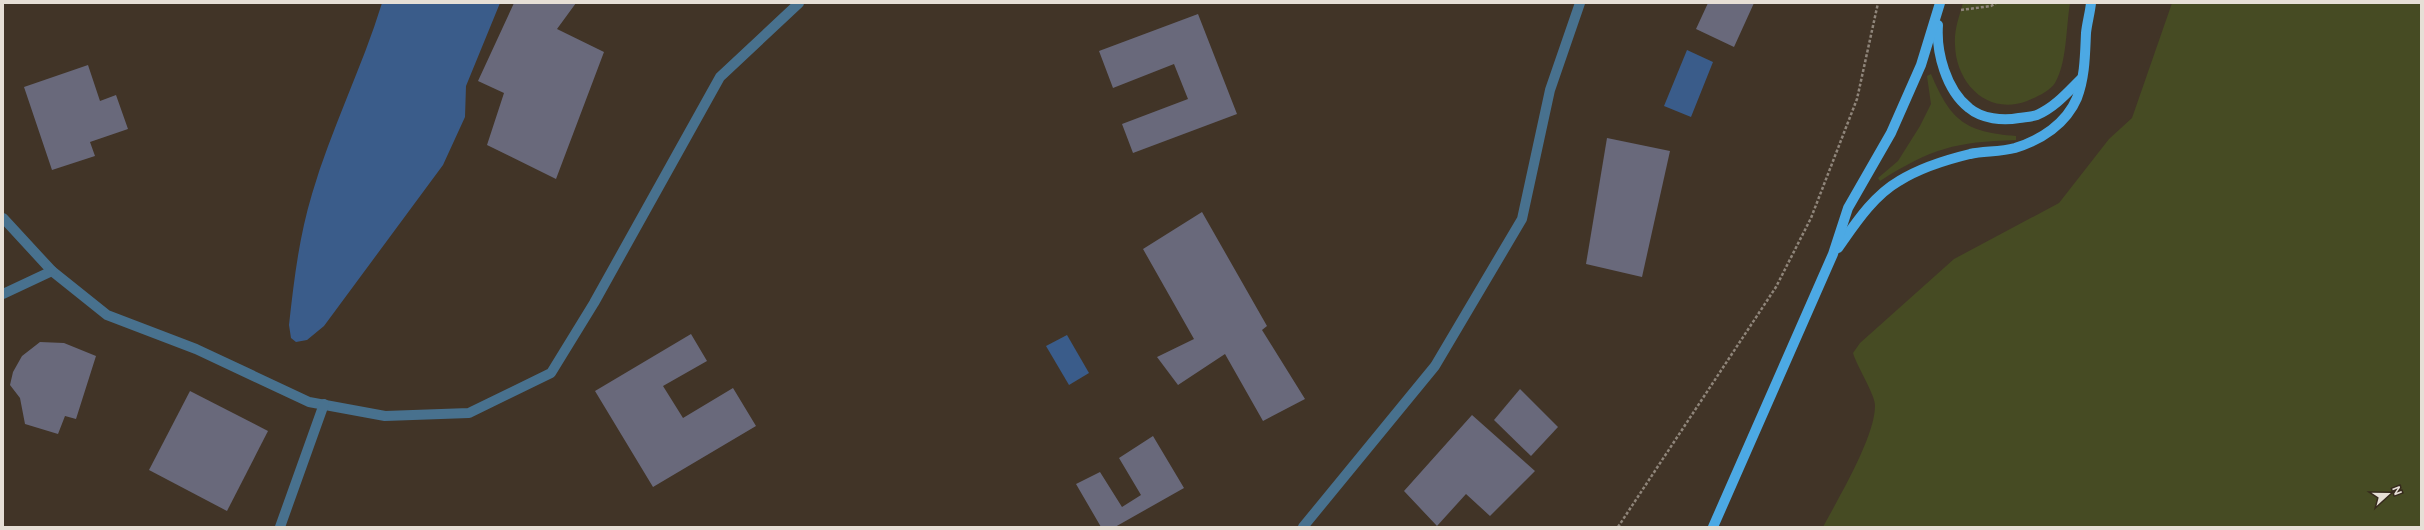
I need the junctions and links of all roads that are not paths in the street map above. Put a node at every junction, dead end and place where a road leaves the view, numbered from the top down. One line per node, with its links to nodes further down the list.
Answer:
1 (799, 3): 10 (street)
2 (1580, 3): 12 (street)
3 (1941, 3): 5 (main road); 7 (main road)
4 (2091, 3): 5 (main road)
5 (2082, 78): 7 (main road)
6 (3, 218): 8 (street)
7 (1833, 254): 13 (main road)
8 (52, 271): 9 (street); 10 (street)
9 (3, 294)
10 (324, 404): 11 (street)
11 (280, 527)
12 (1302, 527)
13 (1713, 527)

